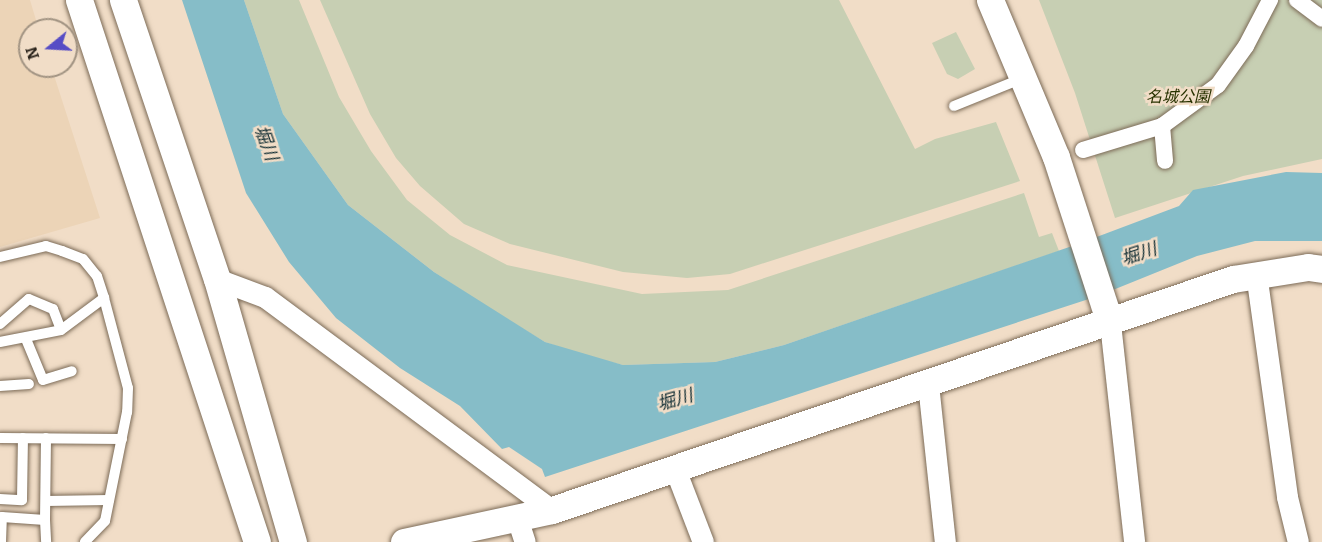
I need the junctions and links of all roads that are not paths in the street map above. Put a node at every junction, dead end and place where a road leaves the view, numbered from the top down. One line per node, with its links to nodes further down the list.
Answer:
1 (79, 0): 40 (street)
2 (123, 0): 15 (street)
3 (990, 0): 7 (street)
4 (1270, 0): 9 (street)
5 (1297, 0): 6 (street)
6 (1322, 19)
7 (1023, 78): 8 (lane); 17 (street)
8 (954, 106)
9 (1162, 126): 10 (street); 11 (street)
10 (1083, 150)
11 (1165, 161)
12 (0, 257): 16 (lane)
13 (1322, 269): 14 (street)
14 (1256, 273): 17 (street); 46 (street)
15 (217, 279): 34 (street); 41 (street)
16 (105, 298): 19 (lane); 29 (lane)
17 (1107, 311): 24 (street); 45 (street)
18 (0, 324): 19 (lane)
19 (61, 330): 20 (lane)
20 (26, 339): 21 (lane); 22 (lane)
21 (0, 342)
22 (72, 371)
23 (29, 384): 25 (lane)
24 (928, 384): 30 (street); 44 (street)
25 (0, 386)
26 (0, 438): 27 (lane)
27 (23, 438): 28 (lane); 31 (lane)
28 (46, 438): 29 (lane); 33 (lane)
29 (122, 439): 32 (lane)
30 (675, 469): 34 (street); 43 (street)
31 (0, 499)
32 (109, 500): 33 (lane); 39 (lane)
33 (46, 501): 35 (lane)
34 (552, 510): 36 (street)
35 (45, 520): 37 (lane); 38 (lane)
36 (521, 530): 42 (street)
37 (1, 542)
38 (46, 542)
39 (85, 542)
40 (257, 542)
41 (293, 542)
42 (404, 542)
43 (703, 542)
44 (945, 542)
45 (1134, 542)
46 (1298, 542)

